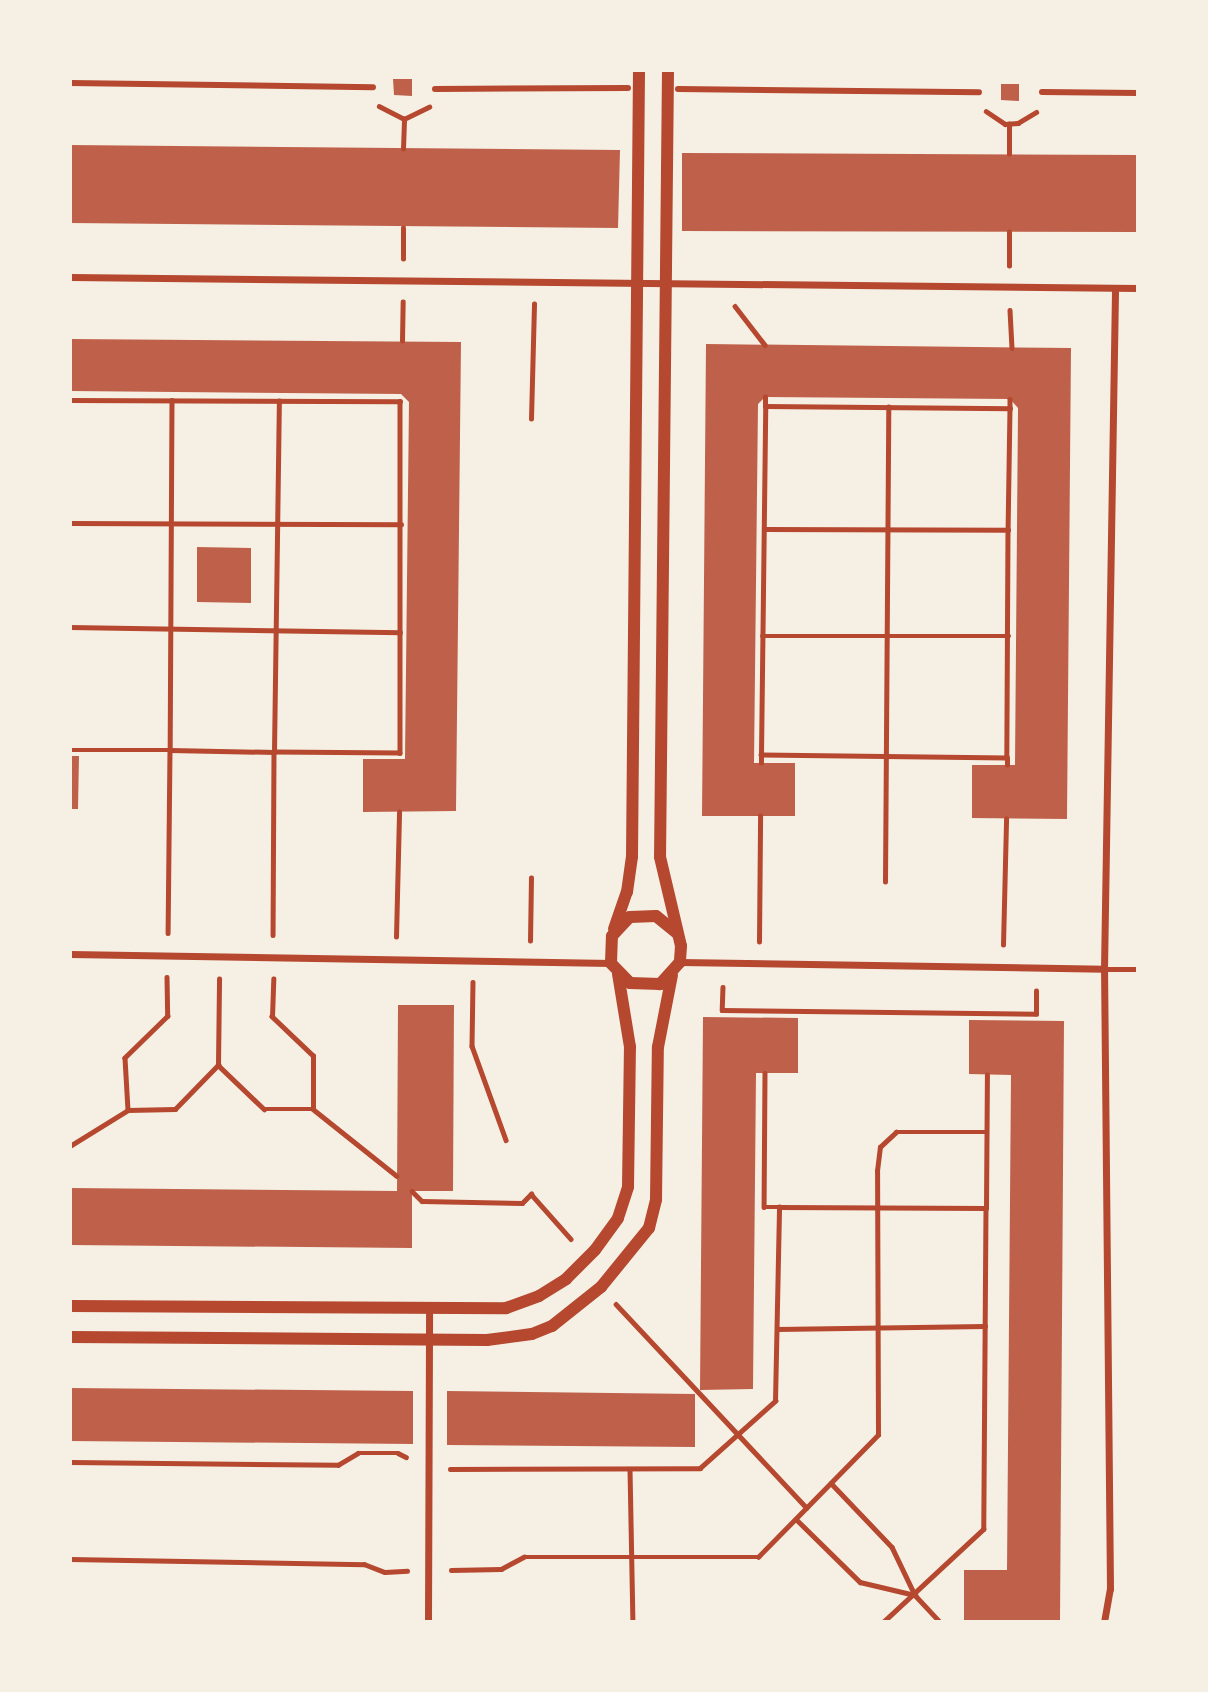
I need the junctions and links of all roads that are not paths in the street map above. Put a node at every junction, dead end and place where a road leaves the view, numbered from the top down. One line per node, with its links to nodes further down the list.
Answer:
1 (639, 70): 12 (street)
2 (668, 70): 13 (street)
3 (70, 83): 4 (street)
4 (373, 87)
5 (628, 88): 6 (street)
6 (435, 89)
7 (678, 89): 8 (street)
8 (979, 92)
9 (1042, 92): 10 (street)
10 (1138, 93)
11 (70, 277): 12 (street)
12 (637, 283): 13 (street); 17 (street)
13 (666, 283): 14 (street); 16 (street)
14 (1115, 288): 15 (street); 21 (street)
15 (1138, 288)
16 (677, 933): 17 (street); 19 (street)
17 (612, 936): 20 (street)
18 (70, 954): 20 (street)
19 (680, 962): 21 (street); 23 (street)
20 (614, 968): 23 (street); 25 (street)
21 (1104, 969): 22 (lane); 29 (street)
22 (1138, 969)
23 (672, 975): 27 (street)
24 (70, 1306): 25 (street)
25 (429, 1308): 27 (street)
26 (70, 1336): 27 (street)
27 (429, 1340): 28 (street)
28 (428, 1622)
29 (1104, 1622)

